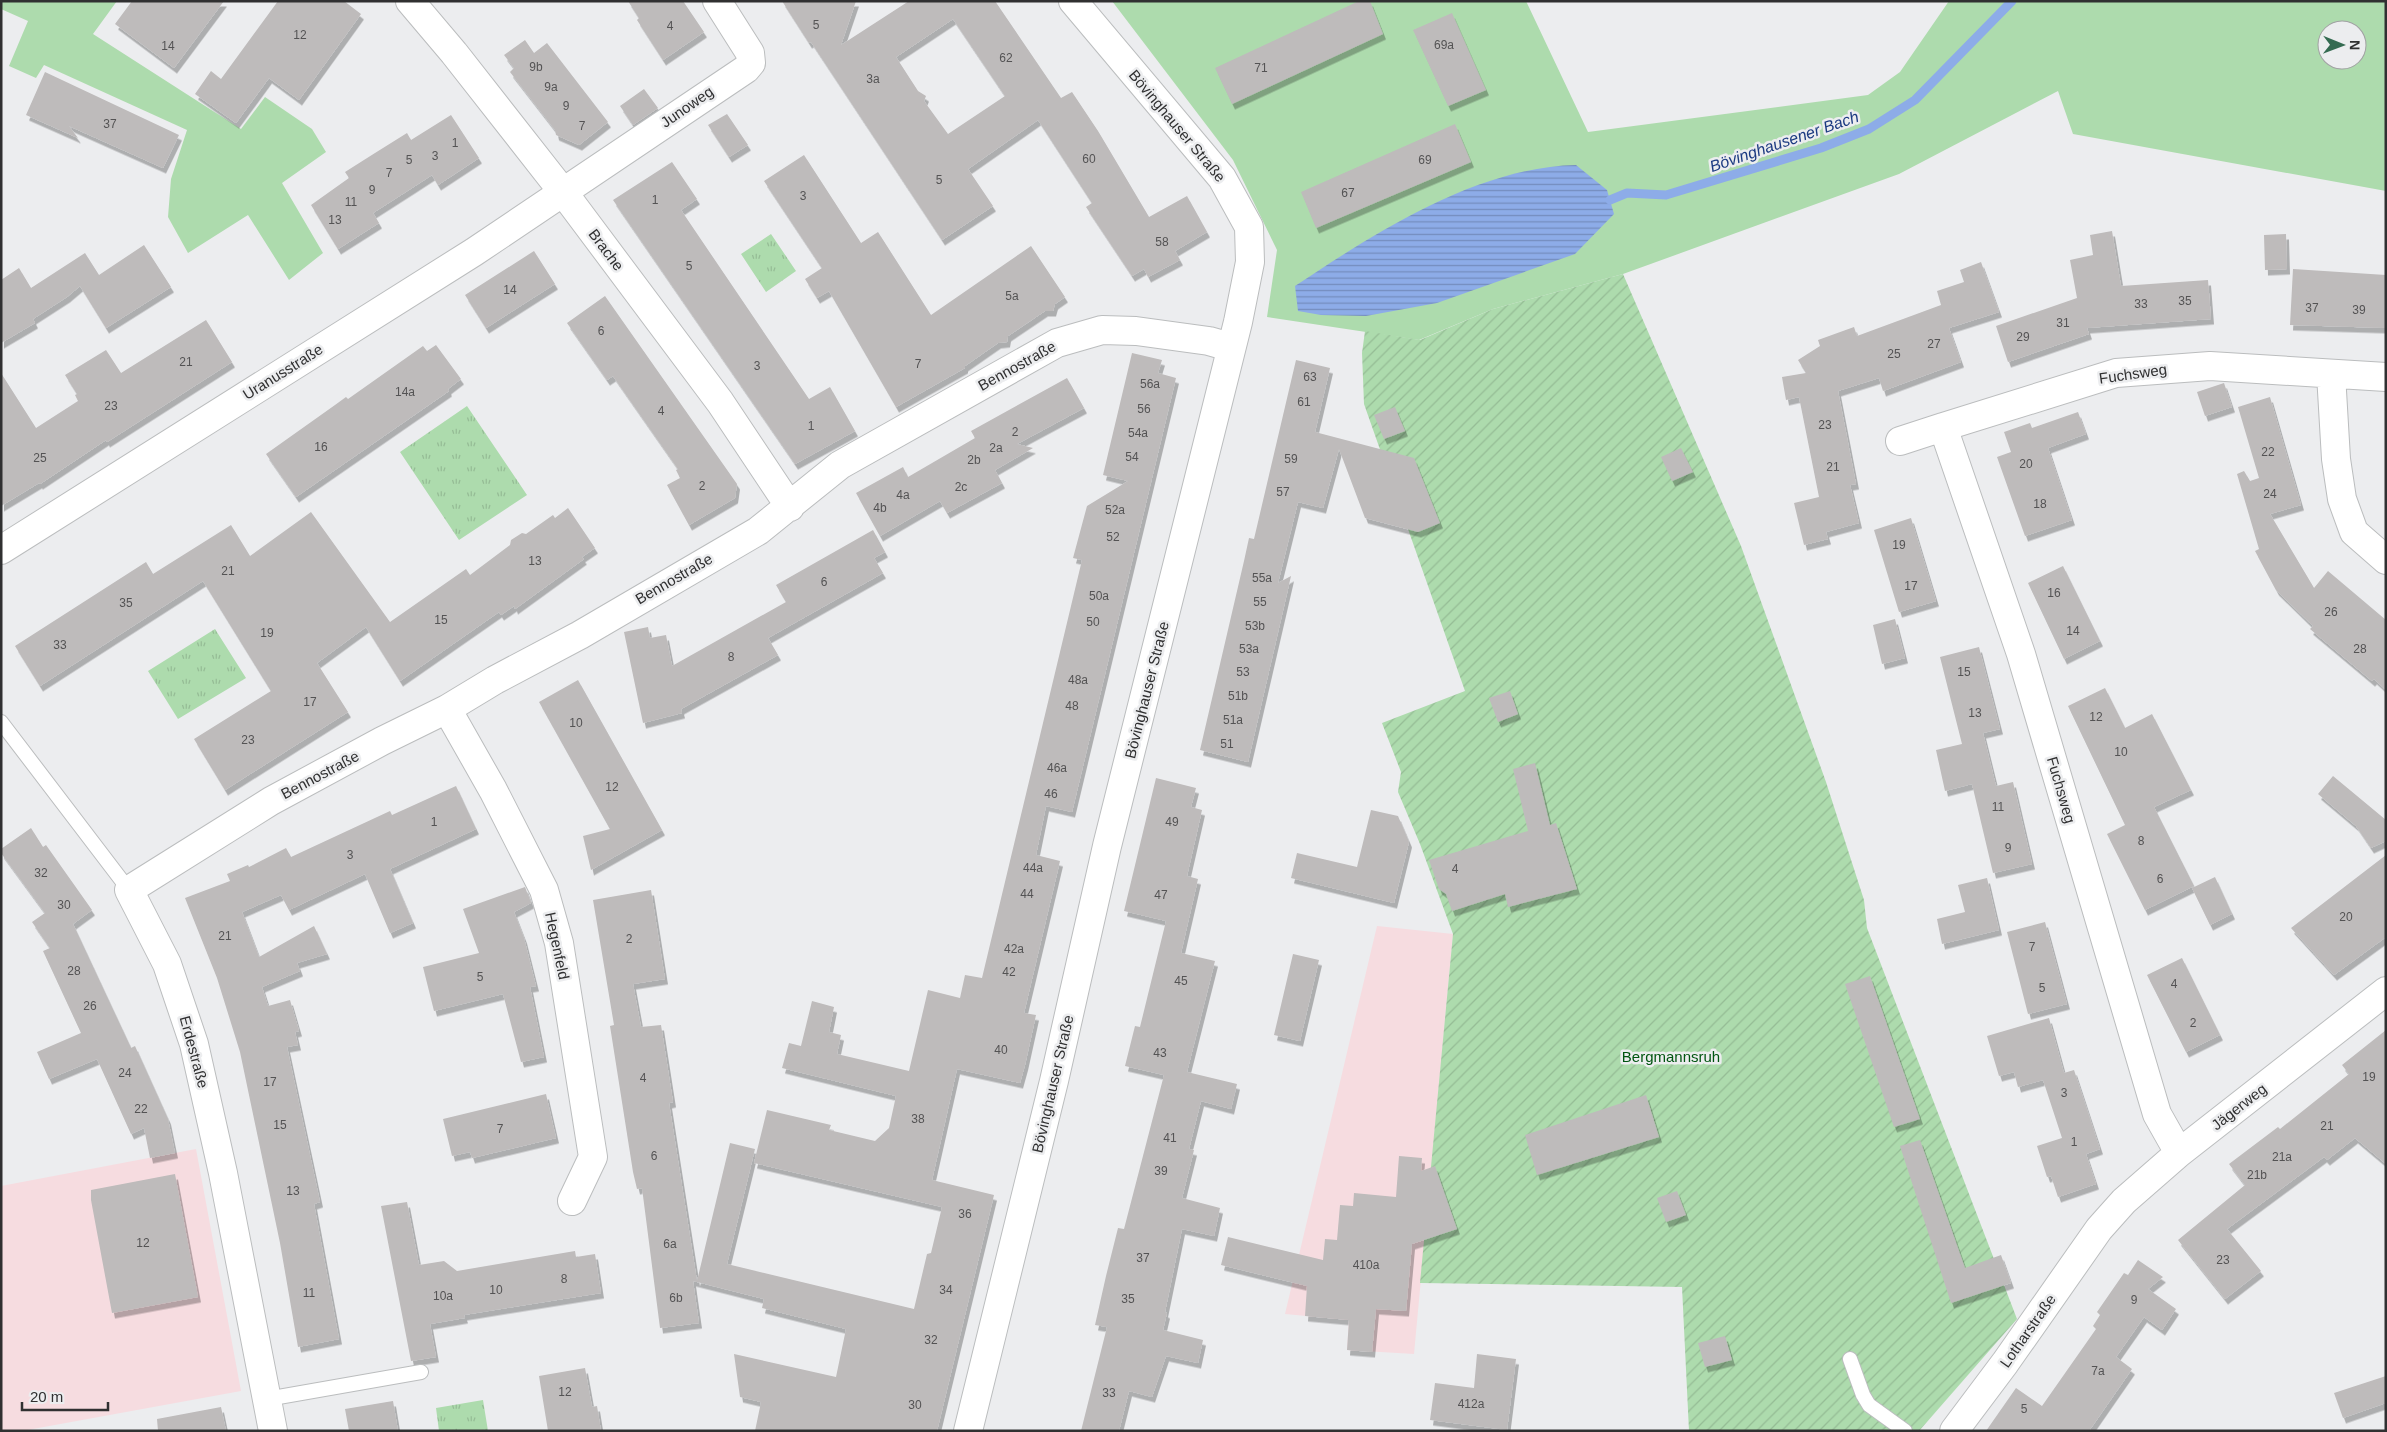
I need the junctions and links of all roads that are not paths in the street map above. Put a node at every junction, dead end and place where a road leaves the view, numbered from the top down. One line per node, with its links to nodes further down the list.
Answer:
1 (410, 1): 4 (street, Brache)
2 (717, 1): 4 (street, Junoweg)
3 (1073, 1): 5 (street, Bövinghauser Straße)
4 (563, 192): 10 (street, Brache); 11 (street, Uranusstraße)
5 (1230, 347): 10 (street, Bennostraße); 24 (street, Bövinghauser Straße)
6 (2331, 374): 7 (street, Fuchsweg); 8 (street, Fuchsweg); 12 (street)
7 (2386, 377)
8 (1943, 427): 9 (street, Fuchsweg); 17 (street, Fuchsweg)
9 (1900, 441)
10 (790, 507): 13 (street, Bennostraße)
11 (1, 550)
12 (2386, 560)
13 (447, 709): 15 (street, Bennostraße); 18 (street, Hegenfeld)
14 (1, 722): 15 (lane, Erdestraße)
15 (129, 890): 22 (street, Erdestraße)
16 (2386, 991): 17 (street, Jägerweg)
17 (2178, 1153): 19 (street, Jägerweg)
18 (572, 1201)
19 (2099, 1229): 26 (street, Lotharstraße)
20 (1850, 1359): 25 (lane)
21 (421, 1372): 22 (lane)
22 (267, 1398): 23 (street, Erdestraße)
23 (273, 1431)
24 (968, 1431)
25 (1905, 1431)
26 (1954, 1431)

